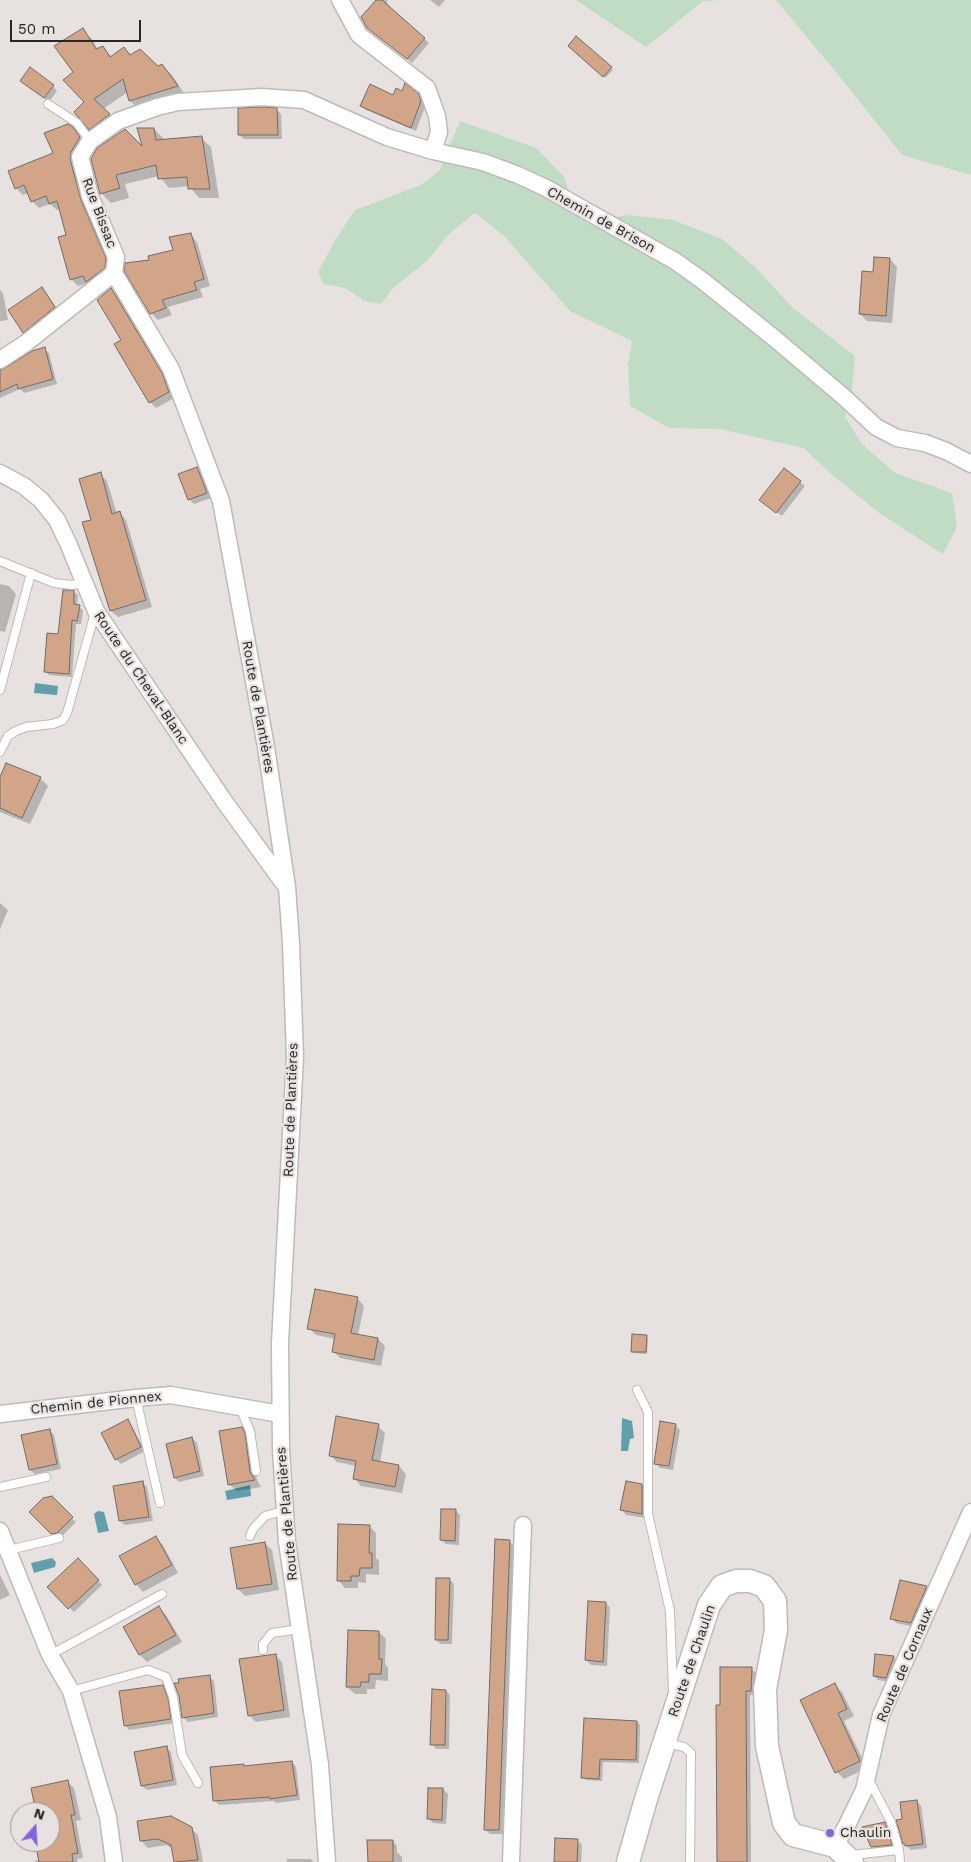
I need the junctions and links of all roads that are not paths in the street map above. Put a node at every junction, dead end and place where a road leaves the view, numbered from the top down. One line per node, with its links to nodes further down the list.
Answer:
1 (340, 0): 4 (street)
2 (48, 104): 3 (lane)
3 (90, 141): 4 (street, Chemin de Brison); 5 (street, Rue Bissac)
4 (432, 151): 8 (street, Chemin de Brison)
5 (114, 273): 6 (street); 7 (street, Rue Bissac)
6 (0, 360)
7 (171, 369): 16 (street, Route de Plantières)
8 (971, 464)
9 (0, 473): 12 (street, Route du Cheval-Blanc)
10 (0, 561): 11 (lane)
11 (31, 573): 12 (lane); 14 (lane)
12 (84, 583): 13 (street, Route du Cheval-Blanc)
13 (96, 611): 15 (lane); 16 (street, Route du Cheval-Blanc)
14 (0, 690)
15 (0, 752)
16 (287, 887): 21 (street, Route de Plantières)
17 (637, 1390): 38 (lane)
18 (136, 1398): 19 (street, Chemin de Pionnex); 20 (street, Chemin de Pionnex); 25 (lane)
19 (240, 1408): 21 (street, Chemin de Pionnex); 22 (lane)
20 (0, 1414)
21 (280, 1414): 26 (street, Route de Plantières)
22 (256, 1471)
23 (46, 1477): 24 (lane)
24 (0, 1487)
25 (160, 1503)
26 (286, 1510): 30 (lane); 34 (street, Route de Plantières)
27 (971, 1512): 40 (street, Route de Cornaux)
28 (523, 1525): 46 (street)
29 (0, 1531): 32 (street)
30 (250, 1536)
31 (59, 1538): 32 (lane)
32 (9, 1550): 36 (street)
33 (162, 1594): 36 (lane)
34 (300, 1628): 35 (lane); 45 (street, Route de Plantières)
35 (263, 1650)
36 (50, 1656): 37 (street)
37 (71, 1691): 41 (lane); 44 (street)
38 (674, 1713): 39 (street, Route de Chaulin); 43 (street, Route de Chaulin)
39 (664, 1743): 47 (street, Route de Chaulin); 48 (lane)
40 (867, 1776): 42 (lane); 43 (street, Route de Cornaux)
41 (198, 1783)
42 (899, 1850): 43 (lane); 49 (lane)
43 (844, 1855)
44 (114, 1862)
45 (327, 1862)
46 (511, 1862)
47 (628, 1862)
48 (690, 1862)
49 (900, 1862)

